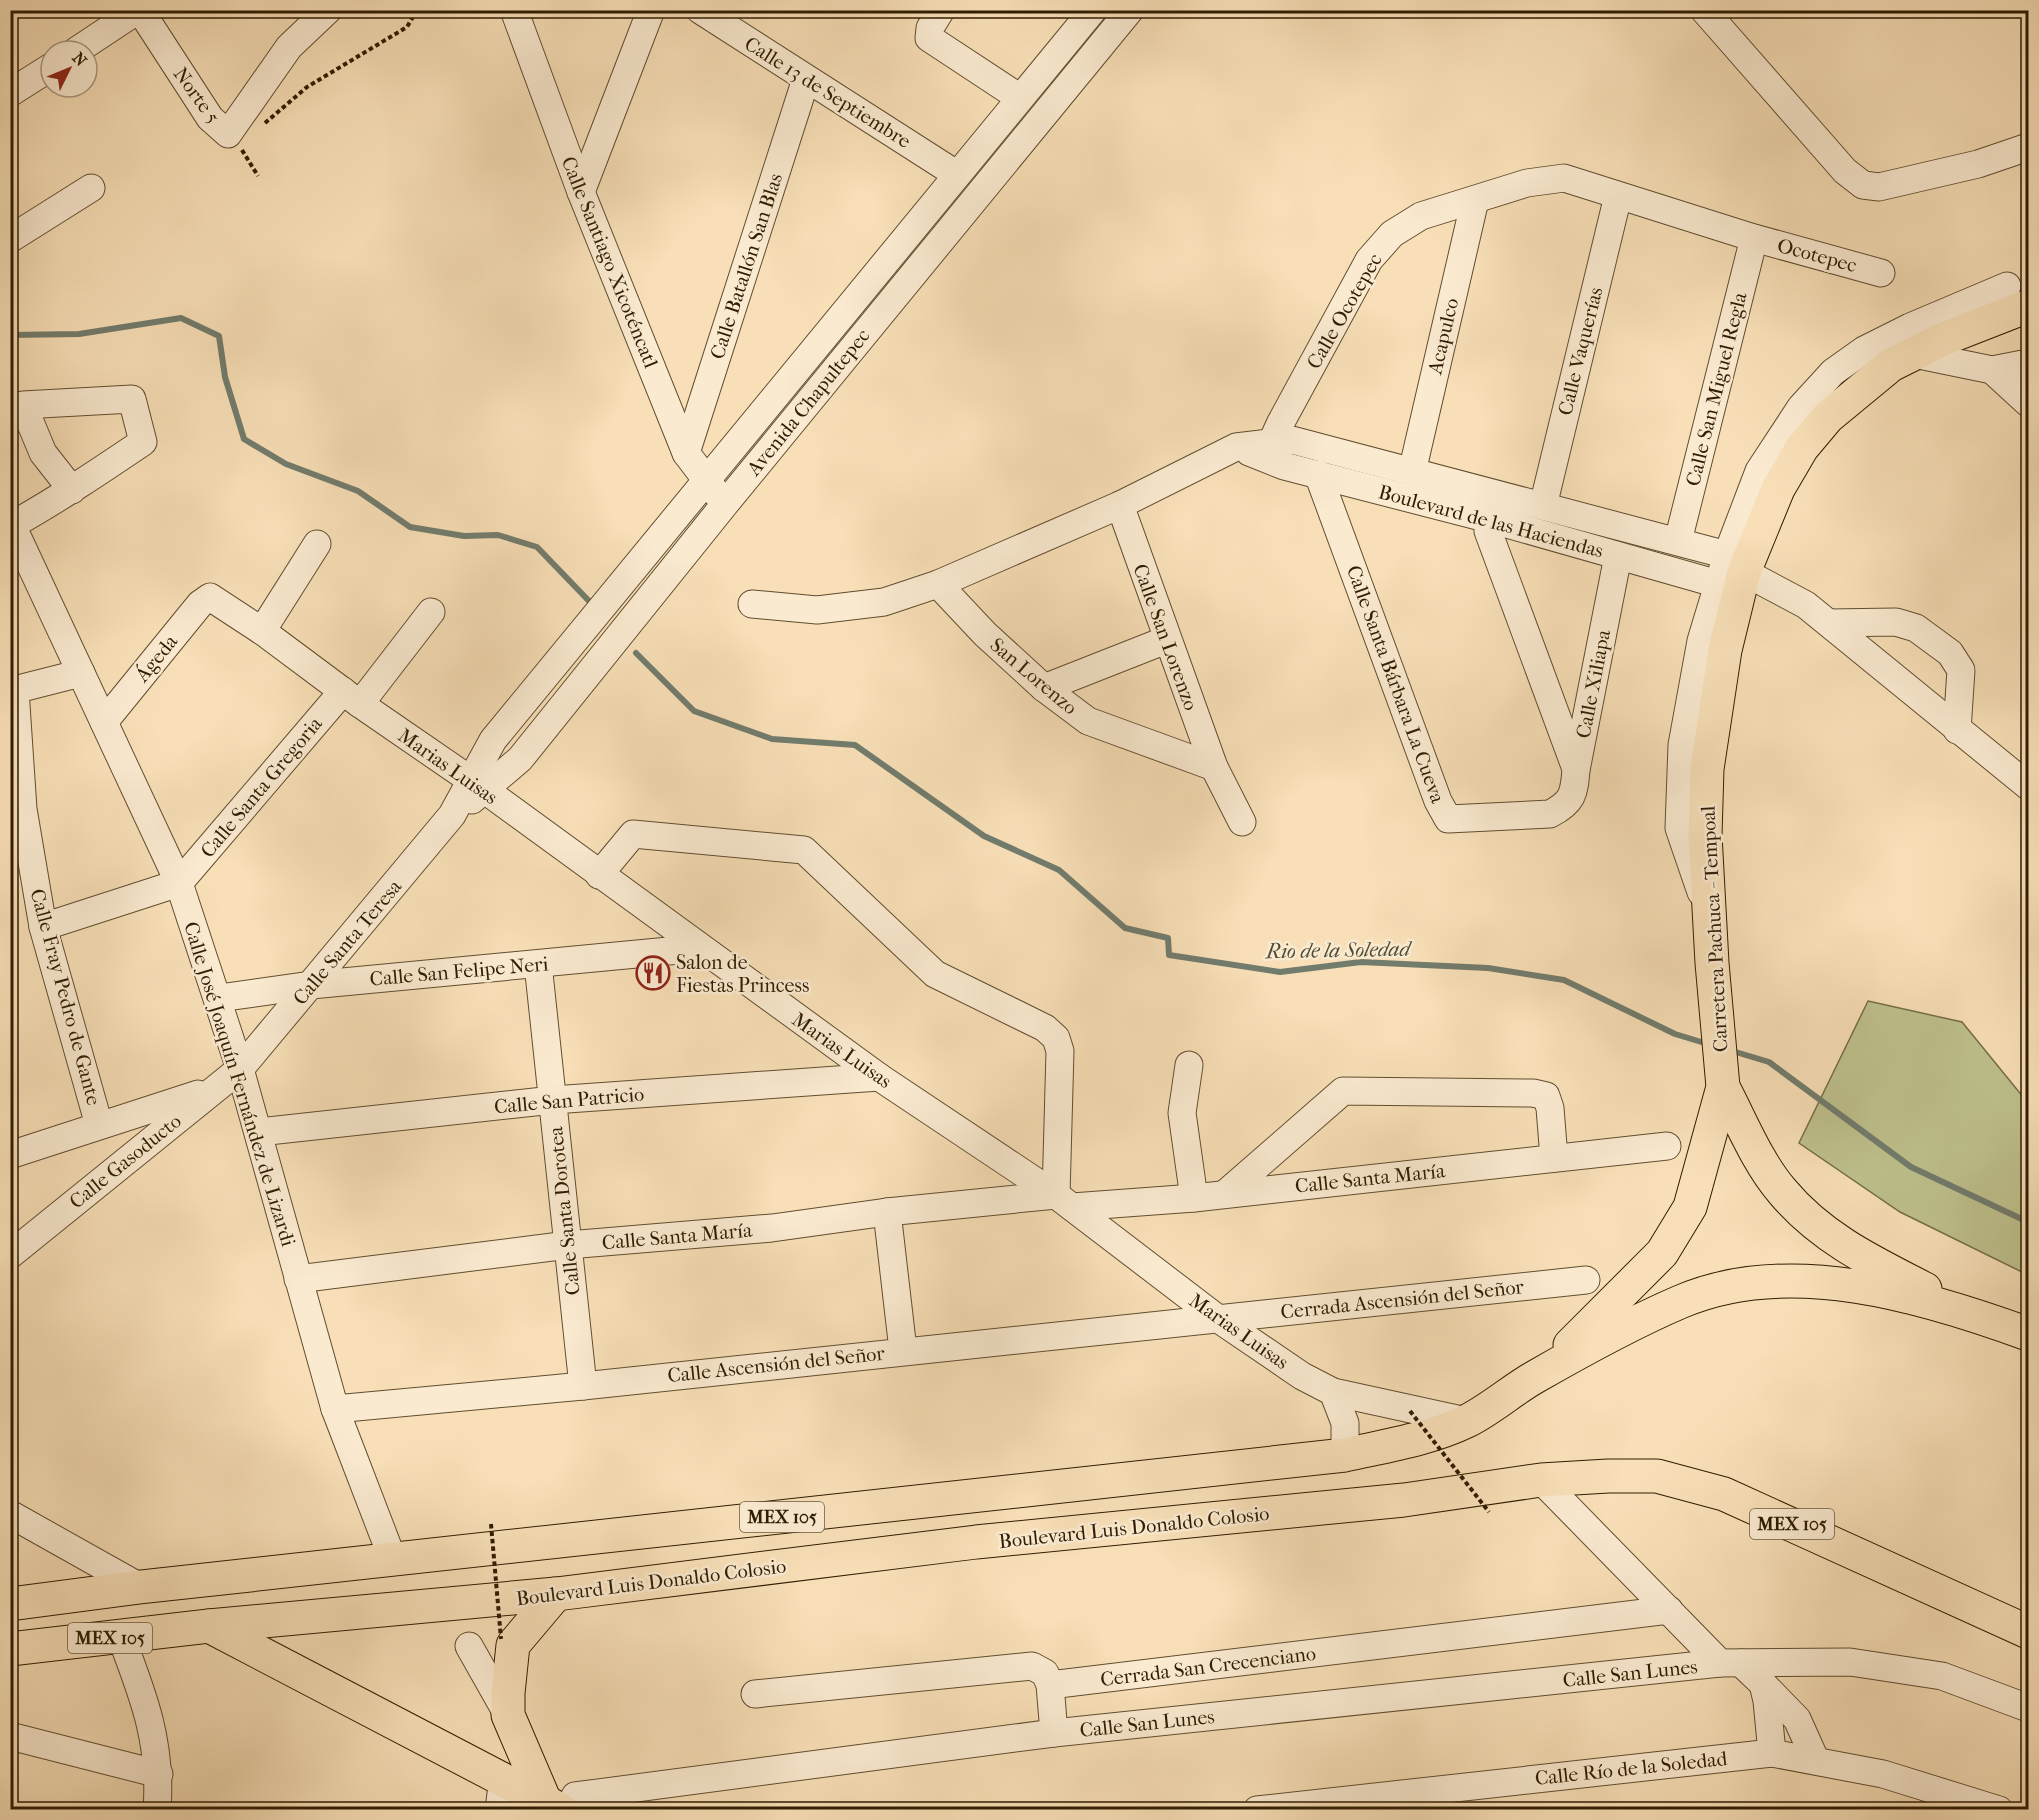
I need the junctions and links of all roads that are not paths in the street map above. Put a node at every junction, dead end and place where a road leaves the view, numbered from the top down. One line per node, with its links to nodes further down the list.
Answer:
1 (139, 10): 2 (street, Norte 5); 10 (street)
2 (328, 10)
3 (514, 10): 18 (street, Calle Santiago Xicoténcatl)
4 (651, 10): 18 (street)
5 (700, 10): 12 (street, Calle 13 de Septiembre)
6 (941, 10): 14 (street)
7 (1093, 10): 14 (street, Avenida Chapultepec)
8 (1130, 10): 36 (street, Avenida Chapultepec)
9 (1704, 10): 15 (street)
10 (94, 39)
11 (39, 75): 13 (street)
12 (806, 79): 16 (street, Calle 13 de Septiembre); 30 (street, Calle Batallón San Blas)
13 (10, 93)
14 (1020, 98): 16 (street, Avenida Chapultepec)
15 (2028, 147)
16 (956, 174): 33 (street, Avenida Chapultepec)
17 (91, 188): 22 (street)
18 (581, 192): 30 (street, Calle Santiago Xicoténcatl)
19 (1618, 196): 20 (street, Calle Ocotepec); 21 (street, Calle Ocotepec); 38 (street, Calle Vaquerías)
20 (1475, 200): 29 (street, Calle Ocotepec); 31 (street, Acapulco)
21 (1754, 238): 23 (street, Ocotepec); 41 (street, Calle San Miguel Regla)
22 (10, 239)
23 (1881, 273)
24 (2018, 296): 25 (main road, Carretera Pachuca - Tempoal / MEX 105); 44 (street)
25 (1914, 354): 27 (street); 44 (main road, Carretera Pachuca - Tempoal / MEX 105)
26 (2028, 363): 27 (street)
27 (1992, 370): 28 (street)
28 (2028, 403)
29 (1268, 450): 31 (street, Boulevard de las Haciendas); 32 (street, Boulevard de las Haciendas); 37 (street)
30 (686, 453): 33 (street, Calle Santiago Xicoténcatl)
31 (1412, 472): 35 (street, Boulevard de las Haciendas)
32 (1318, 474): 39 (street, Boulevard de las Haciendas); 63 (street, Calle Santa Bárbara La Cueva)
33 (706, 482): 36 (street, Calle Santiago Xicoténcatl); 61 (street, Avenida Chapultepec)
34 (72, 490): 40 (street)
35 (1501, 495): 38 (street, Boulevard de las Haciendas); 39 (street)
36 (725, 504): 61 (street, Avenida Chapultepec)
37 (1120, 506): 46 (street); 52 (street, Calle San Lorenzo)
38 (1543, 506): 41 (street, Boulevard de las Haciendas)
39 (1493, 520): 43 (street, Boulevard de las Haciendas); 60 (street)
40 (11, 523): 45 (street, Calle José Joaquín Fernández de Lizardi)
41 (1678, 541): 44 (street, Boulevard de las Haciendas)
42 (316, 544): 51 (street)
43 (1618, 556): 44 (street, Boulevard de las Haciendas); 60 (street, Calle Xiliapa)
44 (1730, 570): 50 (street); 75 (main road, Carretera Pachuca - Tempoal / MEX 105)
45 (21, 574): 53 (street, Calle José Joaquín Fernández de Lizardi)
46 (938, 584): 48 (street); 54 (street, San Lorenzo)
47 (210, 597): 51 (street, Marias Luisas); 57 (street, Ágeda)
48 (752, 604)
49 (431, 612): 56 (street, Calle Santa Gregoria)
50 (1829, 623): 58 (street); 58 (street)
51 (262, 631): 56 (street, Marias Luisas)
52 (1166, 640): 54 (street); 59 (street, Calle San Lorenzo)
53 (81, 673): 55 (street); 57 (street, Calle José Joaquín Fernández de Lizardi)
54 (1044, 688): 59 (street, San Lorenzo)
55 (13, 691): 67 (street, Calle Fray Pedro de Gante)
56 (351, 698): 61 (street, Marias Luisas); 66 (street, Calle Santa Gregoria)
57 (104, 722): 66 (street, Calle José Joaquín Fernández de Lizardi)
58 (1957, 730): 62 (street)
59 (1214, 767): 64 (street, Calle San Lorenzo)
60 (1576, 770): 63 (street, Calle Xiliapa)
61 (478, 786): 65 (street, Marias Luisas); 70 (street, Calle Santa Teresa)
62 (2028, 786)
63 (1562, 808)
64 (1242, 822)
65 (599, 875): 68 (street, Marias Luisas); 85 (street)
66 (179, 884): 67 (street); 71 (street, Calle José Joaquín Fernández de Lizardi)
67 (43, 927): 78 (street, Calle Fray Pedro de Gante)
68 (700, 948): 69 (street, Calle San Felipe Neri); 74 (street, Marias Luisas)
69 (538, 963): 70 (street, Calle San Felipe Neri); 77 (street, Calle Santa Dorotea)
70 (311, 985): 71 (street, Calle San Felipe Neri); 73 (street, Calle Santa Teresa)
71 (219, 998): 73 (street, Calle José Joaquín Fernández de Lizardi)
72 (1189, 1065): 84 (street)
73 (240, 1069): 76 (street, Calle Gasoducto); 79 (street, Calle José Joaquín Fernández de Lizardi)
74 (879, 1077): 77 (street, Calle San Patricio); 85 (street, Marias Luisas)
75 (1723, 1078): 91 (main road, Carretera Pachuca - Tempoal / MEX 105); 95 (main road, Carretera Pachuca - Tempoal / MEX 105)
76 (212, 1090): 78 (street); 88 (street, Calle Gasoducto)
77 (553, 1100): 79 (street, Calle San Patricio); 87 (street, Calle Santa Dorotea)
78 (99, 1125): 81 (street)
79 (259, 1132): 89 (street, Calle José Joaquín Fernández de Lizardi)
80 (1667, 1146): 82 (street, Calle Santa María)
81 (10, 1155)
82 (1554, 1158): 83 (street, Calle Santa María); 83 (street)
83 (1225, 1194): 84 (street, Calle Santa María)
84 (1194, 1198): 85 (street, Calle Santa María)
85 (1064, 1201): 86 (street, Calle Santa María); 92 (street, Marias Luisas)
86 (887, 1212): 87 (street, Calle Santa María); 94 (street)
87 (568, 1245): 89 (street, Calle Santa María); 96 (street, Calle Santa Dorotea)
88 (10, 1256)
89 (298, 1279): 98 (street, Calle José Joaquín Fernández de Lizardi)
90 (1586, 1280): 92 (street, Cerrada Ascensión del Señor)
91 (1977, 1315): 93 (main road, MEX 105); 95 (main road, MEX 105)
92 (1217, 1318): 94 (street, Calle Ascensión del Señor); 97 (street, Marias Luisas)
93 (2028, 1334)
94 (903, 1350): 96 (street, Calle Ascensión del Señor)
95 (1536, 1376): 99 (main road, MEX 105)
96 (583, 1386): 98 (street, Calle Ascensión del Señor)
97 (1333, 1392): 99 (street, Marias Luisas); 100 (street)
98 (335, 1409): 103 (street, Calle José Joaquín Fernández de Lizardi)
99 (1466, 1421): 100 (main road, MEX 105)
100 (1345, 1455): 103 (main road, MEX 105)
101 (1541, 1480): 105 (main road, Boulevard Luis Donaldo Colosio / MEX 105); 107 (street, Calle San Lunes); 109 (main road, Boulevard Luis Donaldo Colosio / MEX 105)
102 (10, 1514): 104 (street)
103 (393, 1560): 104 (main road, MEX 105)
104 (140, 1587): 106 (main road, MEX 105)
105 (556, 1594): 108 (main road, Boulevard Luis Donaldo Colosio / MEX 105); 118 (main road)
106 (10, 1604)
107 (1669, 1610): 113 (street, Calle San Lunes); 115 (street, Cerrada San Crecenciano)
108 (209, 1626): 110 (main road, Boulevard Luis Donaldo Colosio / MEX 105); 124 (main road)
109 (2028, 1632)
110 (121, 1637): 112 (main road, Boulevard Luis Donaldo Colosio / MEX 105); 123 (street)
111 (469, 1647): 118 (street)
112 (10, 1649)
113 (1730, 1663): 114 (street, Calle San Lunes); 117 (street, Calle San Lunes); 119 (street, Calle San Lunes)
114 (1763, 1684): 121 (street); 122 (street, Calle San Lunes)
115 (1050, 1685): 116 (street); 119 (street)
116 (755, 1694)
117 (2028, 1708)
118 (508, 1715): 125 (main road)
119 (1054, 1732): 125 (street, Calle San Lunes)
120 (10, 1736): 123 (street)
121 (1772, 1753): 122 (street, Calle Río de la Soledad); 126 (street, Calle Río de la Soledad)
122 (1815, 1759): 130 (street, Calle Río de la Soledad)
123 (159, 1774): 127 (street)
124 (503, 1778): 125 (main road); 128 (street)
125 (560, 1801)
126 (1403, 1801): 129 (street, Calle Río de la Soledad)
127 (157, 1809)
128 (499, 1809)
129 (1257, 1809)
130 (1999, 1809)

